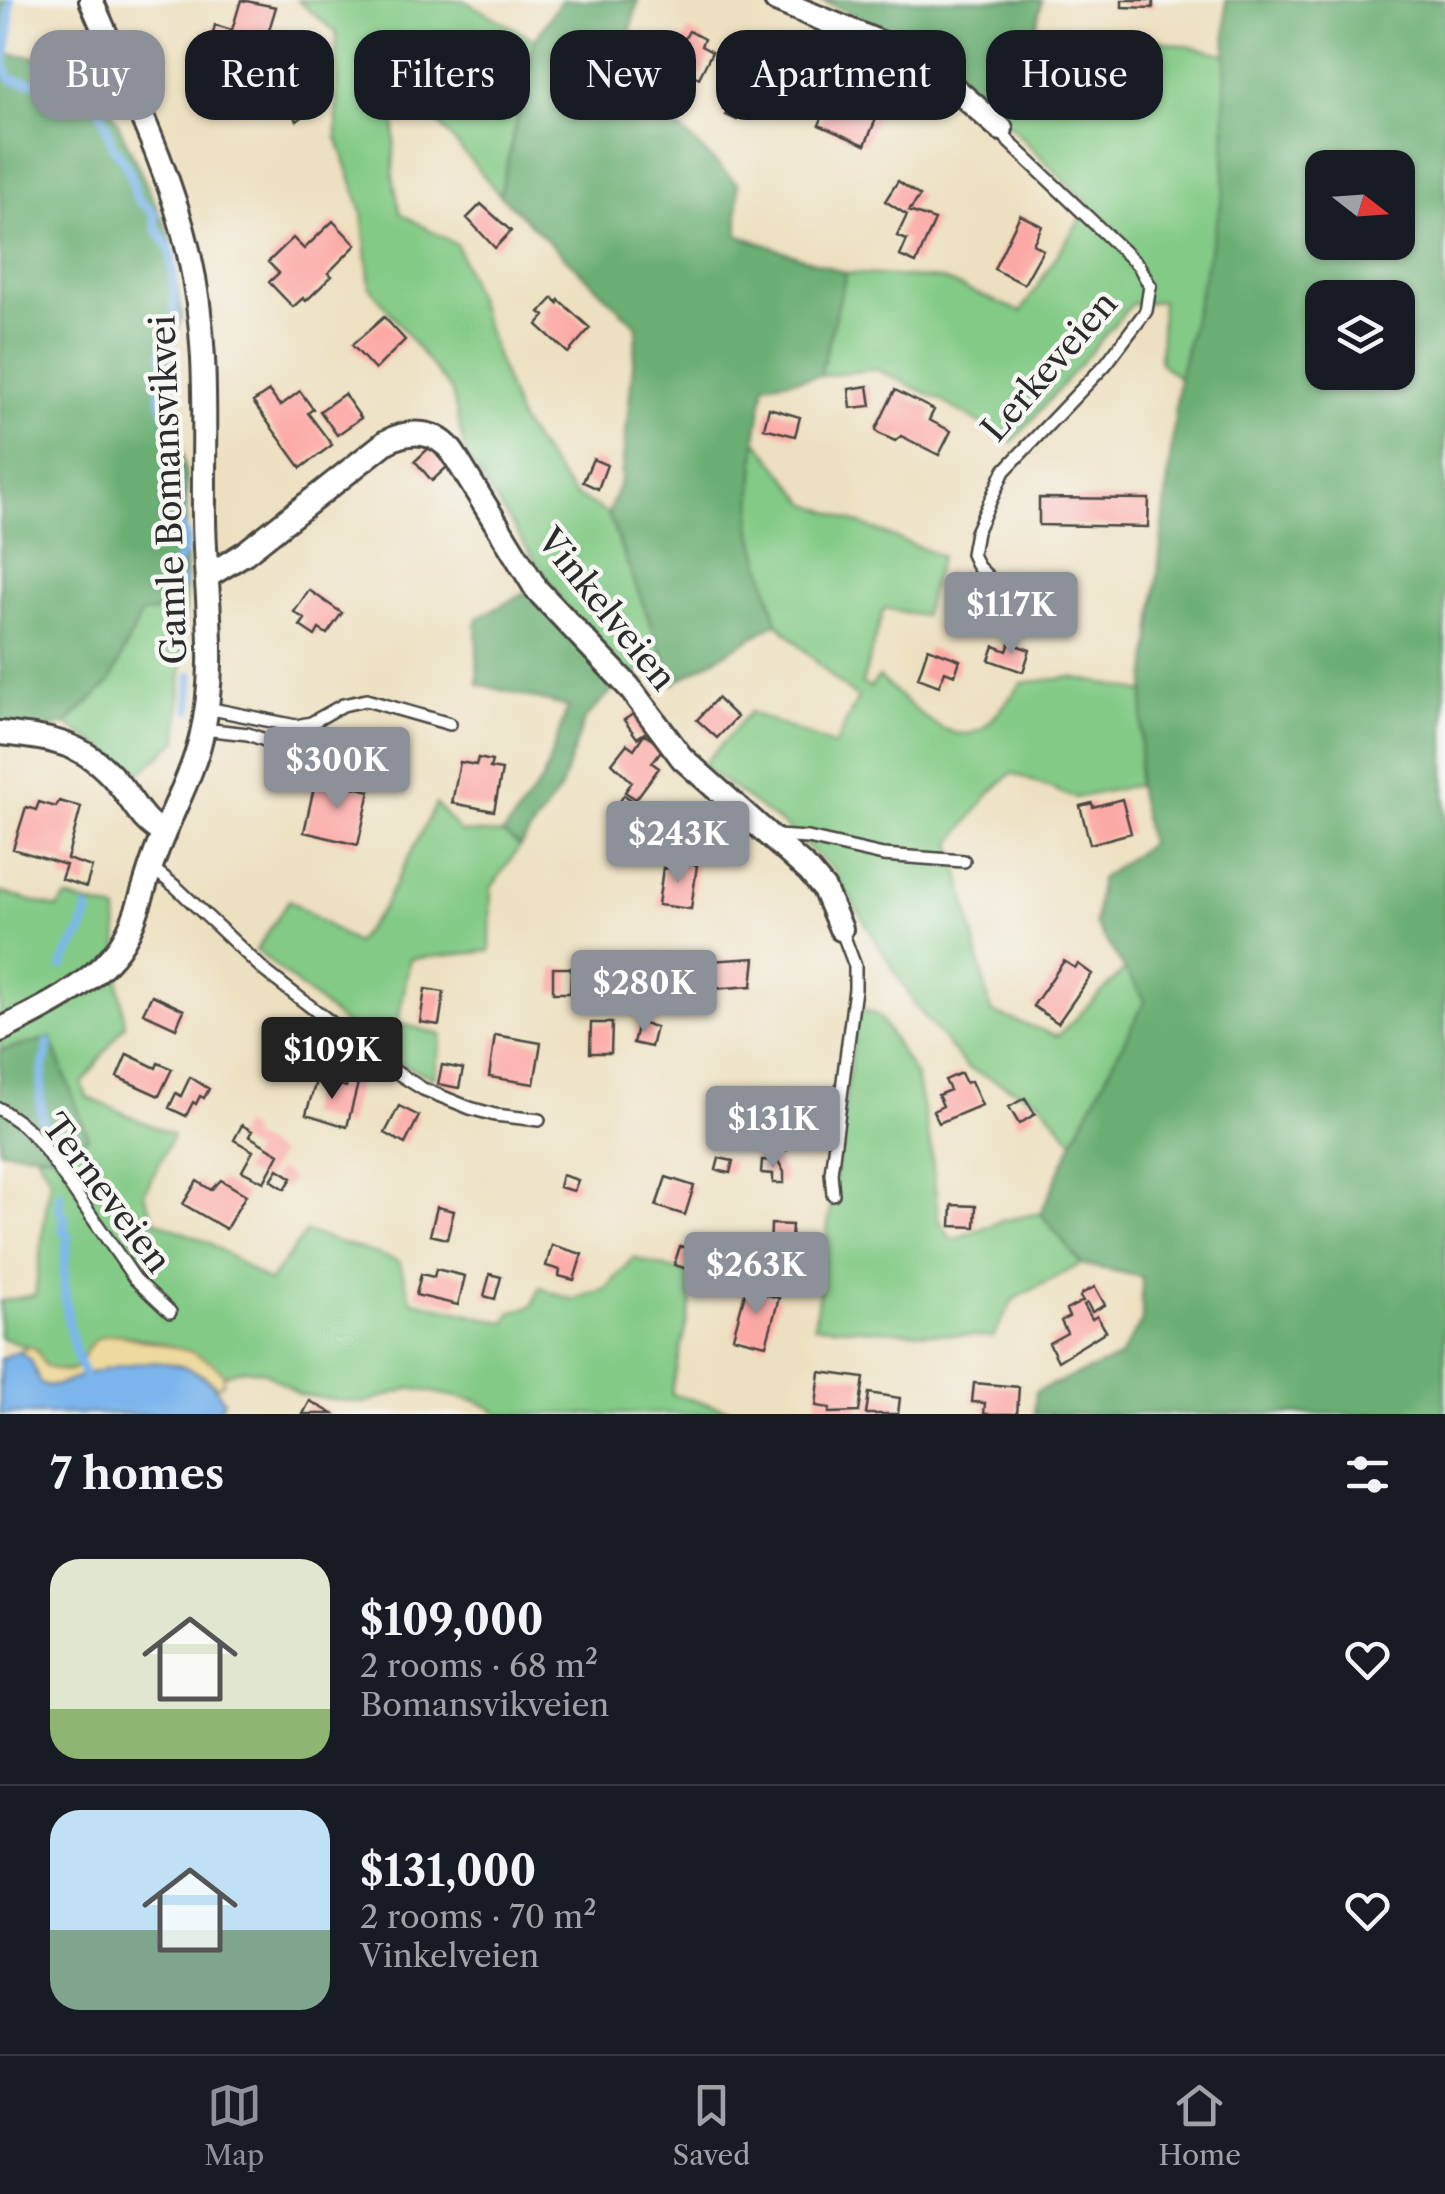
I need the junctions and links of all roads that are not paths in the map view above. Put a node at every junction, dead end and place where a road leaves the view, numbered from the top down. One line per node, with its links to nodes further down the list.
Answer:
1 (91, 0): 4 (street, Gamle Bomansvikvei)
2 (776, 0): 3 (street, Lerkeveien)
3 (1000, 130): 5 (lane, Lerkeveien)
4 (208, 576): 6 (street, Gamle Bomansvikvei); 11 (street, Vinkelveien)
5 (1020, 598)
6 (205, 718): 7 (lane); 9 (lane); 10 (street, Gamle Bomansvikvei)
7 (450, 724)
8 (0, 733): 10 (street)
9 (368, 777)
10 (162, 832): 13 (street, Gamle Bomansvikvei)
11 (772, 837): 12 (lane); 14 (street, Vinkelveien)
12 (964, 862)
13 (150, 867): 15 (street, Gamle Bomansvikvei); 17 (lane)
14 (841, 928): 18 (lane)
15 (0, 1030)
16 (0, 1110): 19 (lane, Terneveien)
17 (539, 1120)
18 (833, 1194)
19 (170, 1312)

